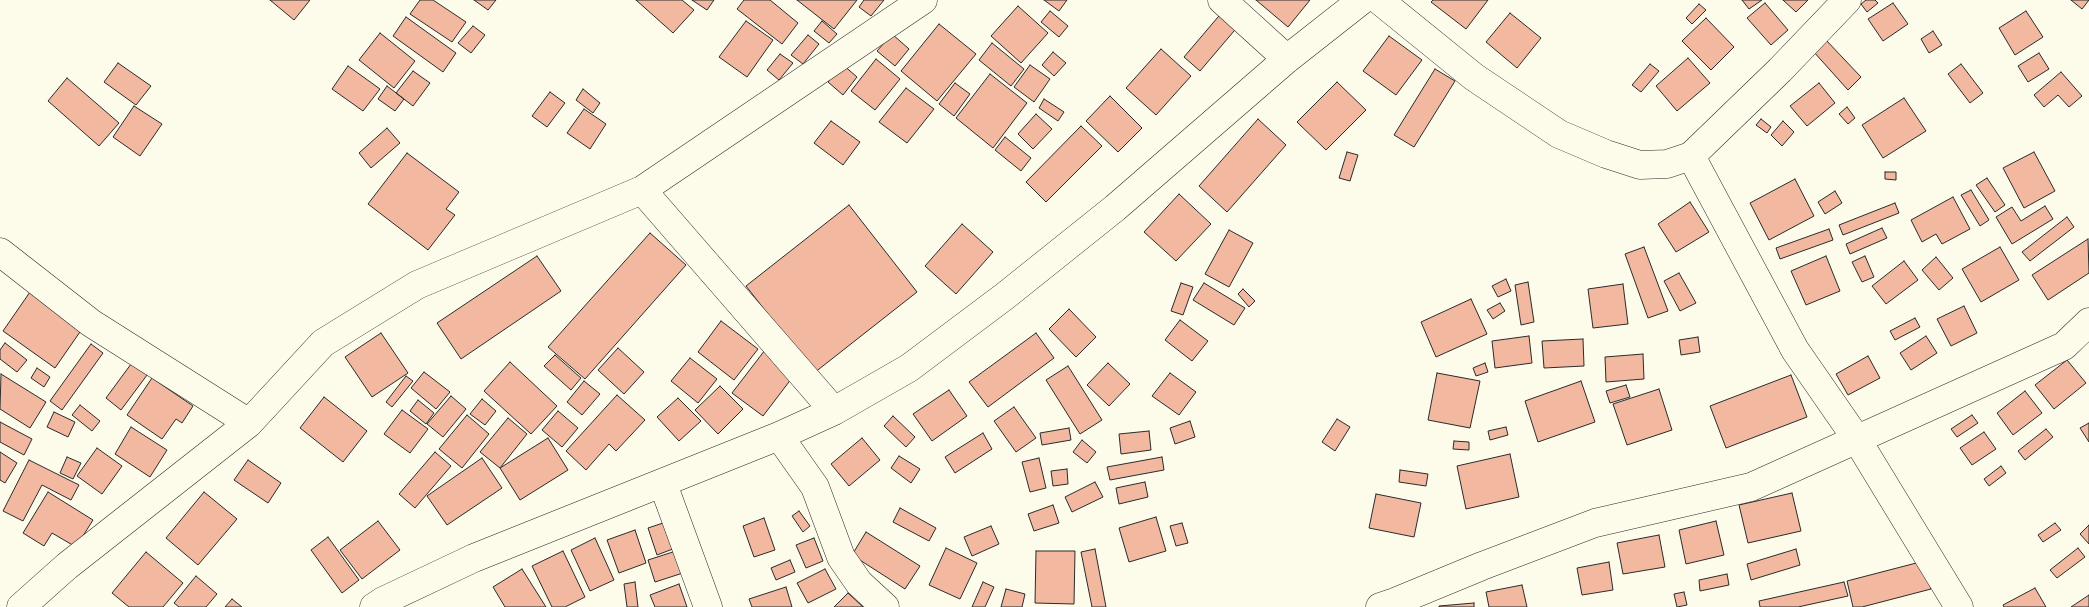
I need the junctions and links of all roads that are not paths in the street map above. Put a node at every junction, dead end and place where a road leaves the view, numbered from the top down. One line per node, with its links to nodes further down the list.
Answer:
1 (923, 0): 8 (street)
2 (1222, 0): 6 (street)
3 (1362, 0): 6 (street)
4 (1379, 0): 7 (street)
5 (1847, 0): 7 (street)
6 (1287, 58): 11 (street)
7 (1691, 156): 14 (street)
8 (642, 190): 11 (street); 12 (street)
9 (0, 252): 12 (street)
10 (2089, 322): 14 (street)
11 (834, 411): 13 (street)
12 (249, 423): 16 (street)
13 (779, 436): 15 (street); 19 (street)
14 (1856, 438): 20 (street); 21 (street)
15 (663, 484): 17 (street); 18 (street)
16 (21, 607)
17 (374, 607)
18 (708, 607)
19 (885, 607)
20 (1380, 607)
21 (1959, 607)

